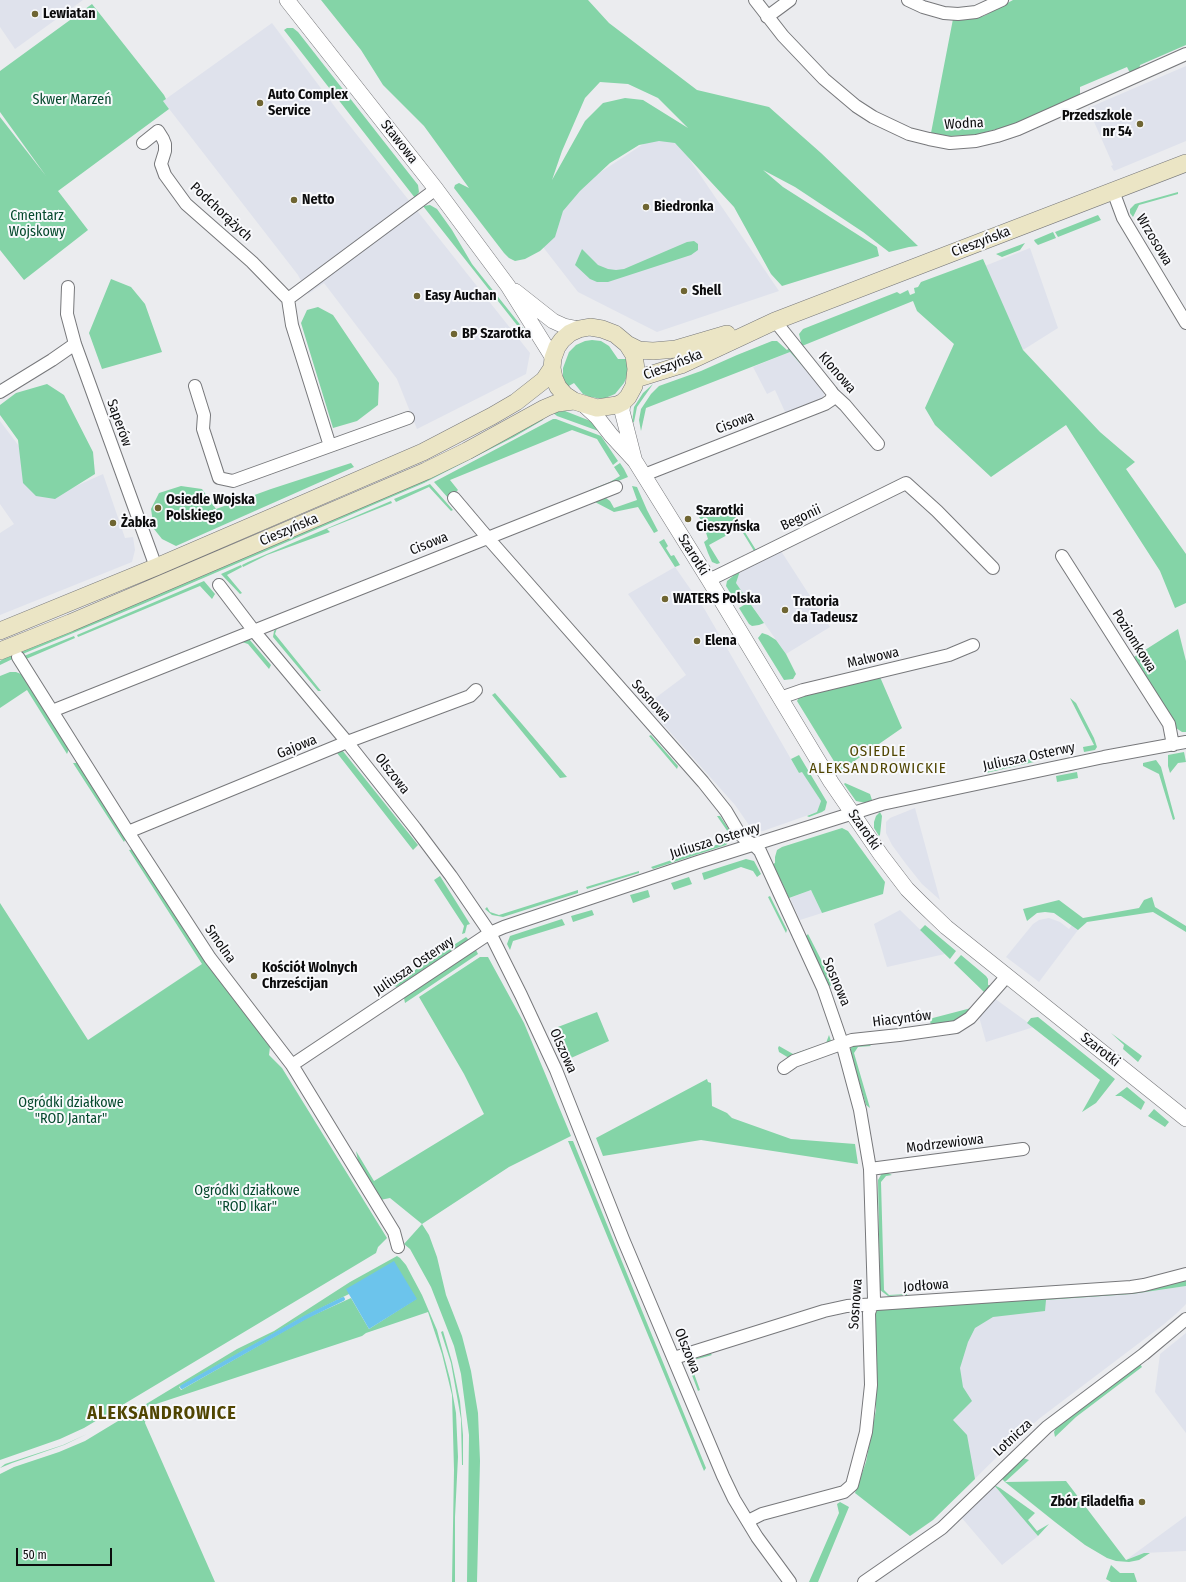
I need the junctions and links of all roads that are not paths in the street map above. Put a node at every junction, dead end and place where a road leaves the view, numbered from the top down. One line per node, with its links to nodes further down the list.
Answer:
1 (287, 0): 10 (street, Stawowa)
2 (755, 0): 6 (street, Wodna)
3 (790, 0): 6 (street)
4 (908, 0): 5 (street)
5 (1002, 0)
6 (767, 18): 7 (street, Wodna)
7 (1186, 54)
8 (143, 143): 14 (street, Podchorążych)
9 (1186, 163): 11 (main road, Cieszyńska)
10 (436, 189): 13 (street, Stawowa); 14 (street)
11 (1113, 191): 15 (main road, Cieszyńska); 16 (street, Wrzosowa)
12 (68, 286): 18 (street, Saperów)
13 (508, 286): 17 (street, Stawowa); 20 (street, Stawowa)
14 (288, 298): 29 (street)
15 (775, 320): 19 (main road, Cieszyńska); 21 (main road, Cieszyńska); 24 (street, Klonowa)
16 (1186, 323)
17 (579, 329): 19 (main road); 20 (main road)
18 (74, 344): 23 (street); 36 (street, Saperów)
19 (626, 344): 21 (main road)
20 (552, 363): 26 (main road); 36 (main road, Cieszyńska)
21 (636, 379): 25 (main road)
22 (195, 386): 29 (street)
23 (0, 392)
24 (833, 394): 28 (street, Klonowa); 31 (street, Cisowa)
25 (623, 402): 26 (main road); 30 (street, Szarotki)
26 (579, 403): 30 (street, Szarotki); 43 (main road, Cieszyńska)
27 (408, 418): 29 (street)
28 (878, 444)
29 (330, 446)
30 (635, 461): 31 (street, Szarotki)
31 (644, 475): 38 (street, Szarotki)
32 (616, 487): 34 (street, Cisowa)
33 (454, 498): 34 (street, Sosnowa)
34 (487, 537): 41 (street, Cisowa); 53 (street, Sosnowa)
35 (1062, 556): 50 (street, Poziomkowa)
36 (156, 567): 40 (main road, Cieszyńska)
37 (993, 568): 38 (street, Begonii)
38 (709, 580): 46 (street, Szarotki)
39 (219, 585): 41 (street, Olszowa)
40 (0, 631)
41 (254, 631): 47 (street); 48 (street, Olszowa)
42 (973, 645): 46 (street, Malwowa)
43 (0, 651)
44 (18, 657): 47 (street, Smolna)
45 (476, 690): 48 (street, Gajowa)
46 (780, 698): 51 (street, Szarotki)
47 (52, 711): 52 (street, Smolna)
48 (347, 742): 52 (street, Gajowa); 54 (street, Olszowa)
49 (1186, 742): 50 (street, Juliusza Osterwy)
50 (1173, 745): 51 (street, Juliusza Osterwy)
51 (852, 814): 53 (street, Juliusza Osterwy); 55 (street, Szarotki)
52 (128, 832): 57 (street, Smolna)
53 (754, 845): 54 (street, Juliusza Osterwy); 56 (street, Sosnowa)
54 (490, 933): 57 (street, Juliusza Osterwy); 66 (street, Olszowa)
55 (1007, 976): 56 (street, Hiacyntów); 59 (street, Szarotki)
56 (842, 1042): 58 (street, Hiacyntów); 61 (street, Sosnowa)
57 (292, 1065): 62 (street, Smolna)
58 (784, 1068)
59 (1186, 1119)
60 (1023, 1149): 61 (street, Modrzewiowa)
61 (870, 1169): 64 (street, Sosnowa)
62 (398, 1247)
63 (1186, 1274): 64 (street, Jodłowa)
64 (872, 1304): 66 (street, Jodłowa); 67 (street, Sosnowa)
65 (1186, 1320): 69 (street, Lotnicza)
66 (674, 1358): 67 (street, Olszowa)
67 (748, 1521): 68 (street, Olszowa)
68 (790, 1582)
69 (864, 1582)

